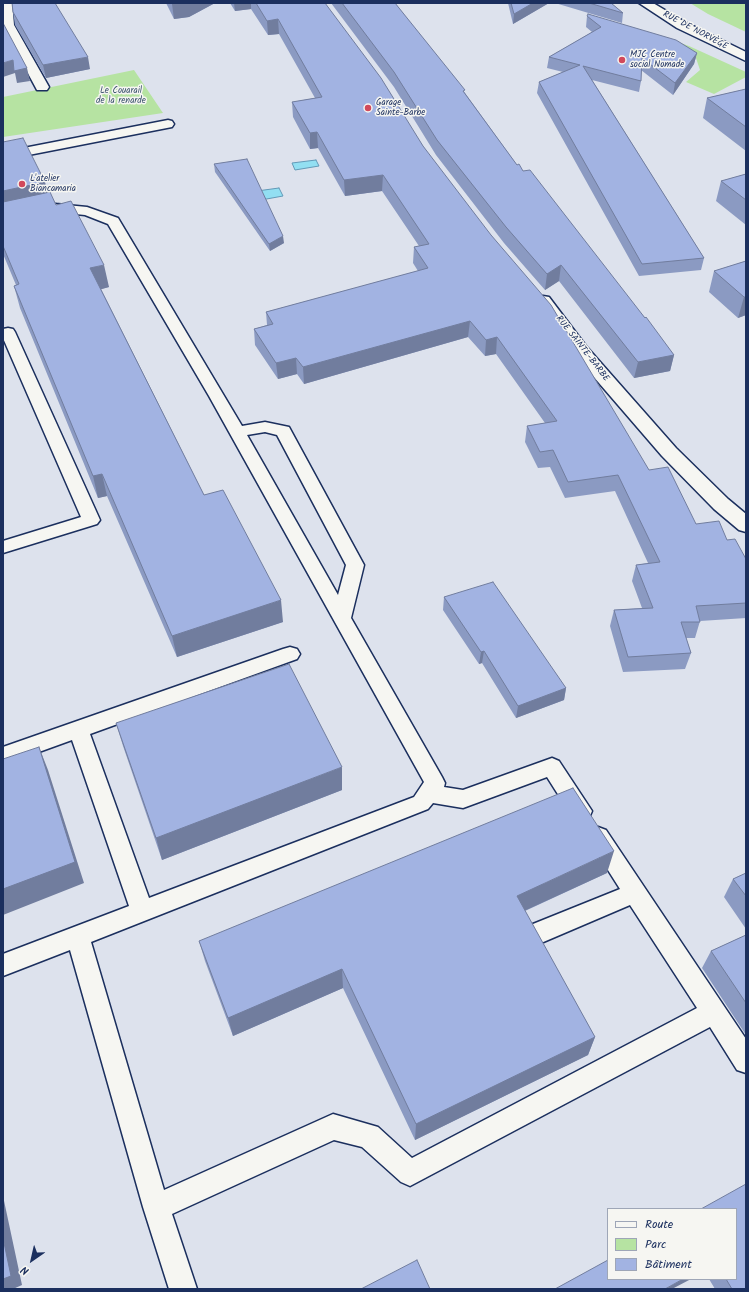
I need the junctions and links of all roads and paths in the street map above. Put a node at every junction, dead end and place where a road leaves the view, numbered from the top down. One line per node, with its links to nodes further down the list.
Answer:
1 (6, 3): 3 (street)
2 (645, 3): 4 (street, RUE DE NORVÈGE)
3 (8, 36): 5 (street)
4 (746, 57)
5 (42, 87)
6 (168, 124): 7 (lane)
7 (3, 156)
8 (3, 220): 11 (lane)
9 (534, 291): 12 (street, RUE SAINTE-BARBE)
10 (3, 334): 13 (lane)
11 (237, 432): 14 (lane); 14 (lane)
12 (746, 525)
13 (3, 547)
14 (342, 618): 18 (lane)
15 (290, 654): 16 (lane)
16 (78, 729): 17 (lane); 20 (lane)
17 (3, 756)
18 (428, 793): 19 (lane); 20 (lane)
19 (635, 893): 21 (lane); 24 (lane)
20 (142, 911): 22 (lane)
21 (541, 932)
22 (78, 936): 23 (lane); 26 (lane)
23 (3, 965)
24 (714, 1012): 25 (lane); 26 (lane)
25 (746, 1061)
26 (156, 1207): 27 (lane)
27 (183, 1289)

